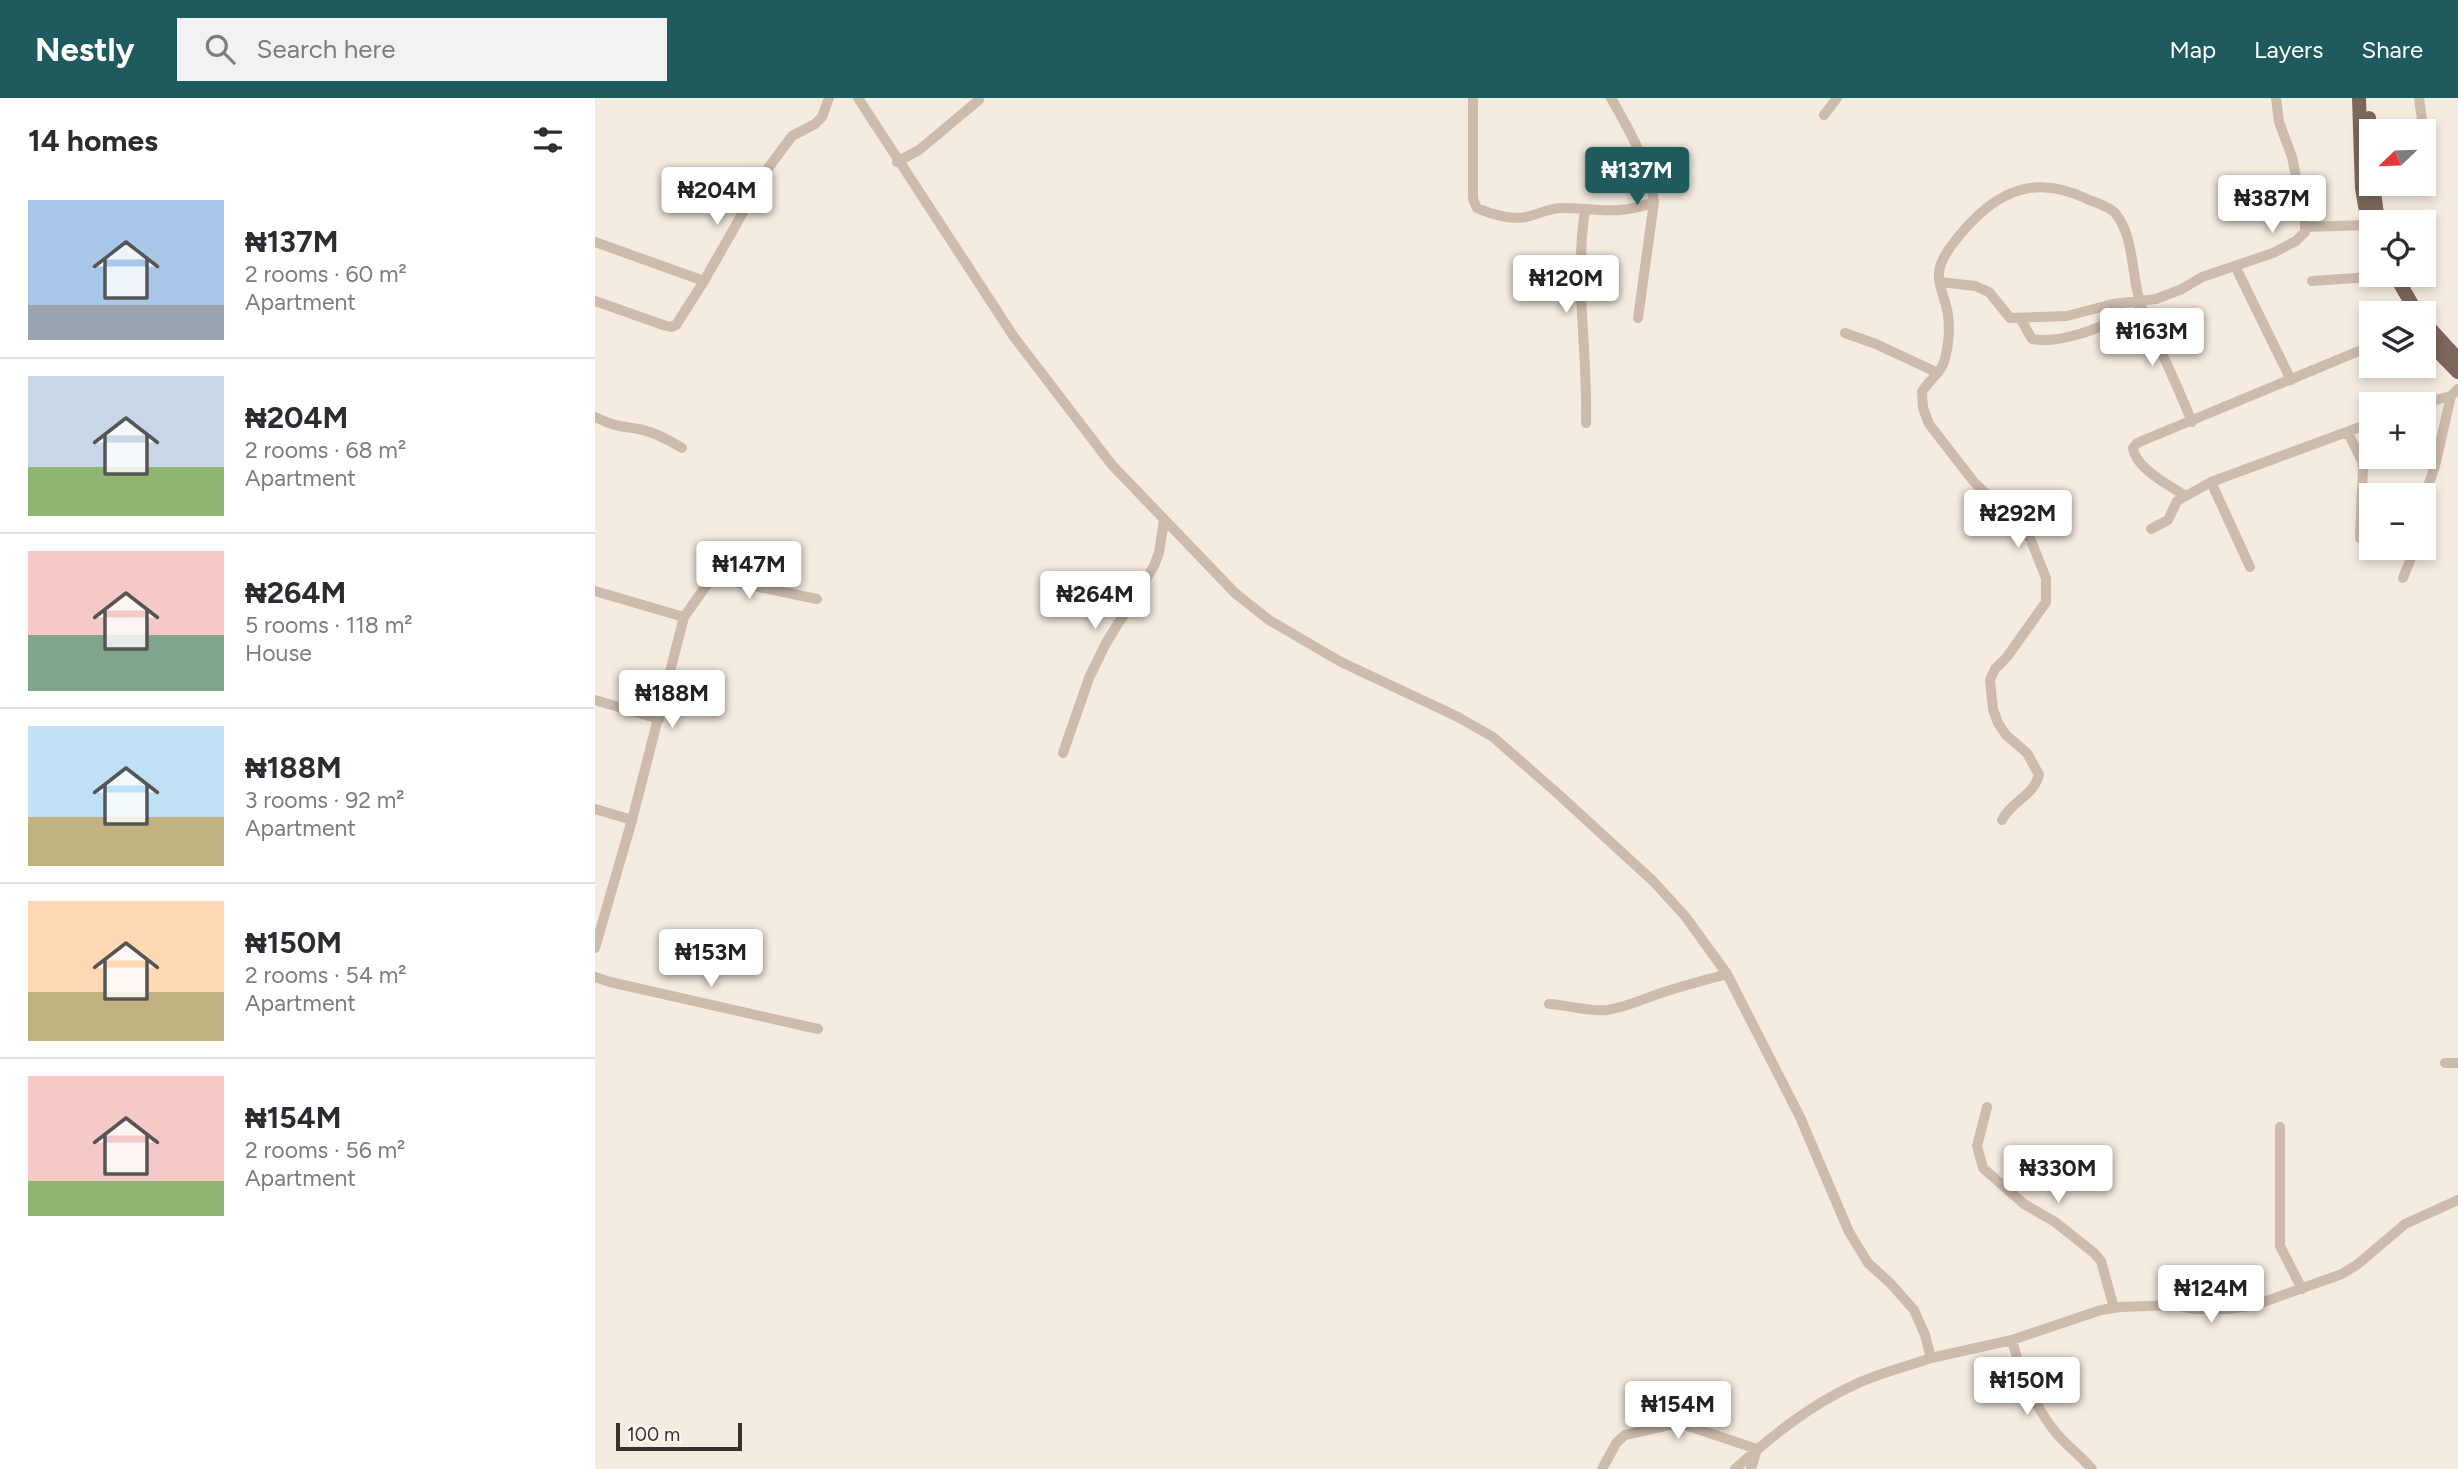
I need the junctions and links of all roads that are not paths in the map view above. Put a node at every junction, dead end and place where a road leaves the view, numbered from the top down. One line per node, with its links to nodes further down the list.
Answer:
1 (829, 98): 23 (street)
2 (857, 98): 14 (street)
3 (1473, 98): 16 (street)
4 (1611, 98): 15 (street)
5 (1837, 98): 11 (street)
6 (2276, 98): 19 (street)
7 (2359, 98): 17 (main road)
8 (2368, 98): 12 (main road)
9 (2419, 98): 13 (street)
10 (979, 100): 14 (street)
11 (1824, 115)
12 (2369, 119)
13 (2422, 119)
14 (897, 162): 52 (street)
15 (1654, 202): 16 (street); 30 (street)
16 (1585, 210): 44 (street)
17 (2369, 210)
18 (2359, 225): 19 (street)
19 (2305, 227): 21 (street)
20 (595, 242): 23 (street)
21 (2235, 265): 29 (street); 39 (street)
22 (2359, 277): 24 (street)
23 (704, 281): 27 (street)
24 (2312, 281)
25 (1940, 282): 29 (street); 31 (street); 38 (street)
26 (2397, 287): 28 (main road)
27 (595, 301)
28 (2408, 301)
29 (2141, 305): 31 (street); 31 (street); 43 (street)
30 (1638, 318)
31 (2020, 318)
32 (1845, 333): 38 (street)
33 (2436, 335): 36 (main road)
34 (2436, 349): 37 (main road)
35 (2359, 351): 39 (street)
36 (2458, 359)
37 (2458, 372)
38 (1938, 373): 65 (street)
39 (2291, 380): 43 (street)
40 (2455, 392): 41 (street); 50 (street)
41 (2436, 399)
42 (595, 417): 47 (street)
43 (2192, 422): 51 (street)
44 (1585, 423)
45 (2359, 428): 46 (street)
46 (2348, 433): 48 (street); 49 (street)
47 (682, 448)
48 (2211, 482): 51 (street); 55 (street)
49 (2362, 483)
50 (2429, 483)
51 (2185, 496): 53 (street)
52 (1164, 520): 62 (street); 68 (street)
53 (2151, 529)
54 (2410, 560): 56 (street)
55 (2250, 568)
56 (2403, 578)
57 (595, 591): 59 (street)
58 (817, 599): 59 (street)
59 (684, 617): 61 (street)
60 (595, 700): 61 (street)
61 (659, 719): 64 (street)
62 (1063, 753)
63 (595, 809): 64 (street)
64 (632, 820): 66 (street)
65 (2001, 820)
66 (599, 919): 67 (street)
67 (595, 947)
68 (1727, 974): 70 (street); 80 (street)
69 (595, 977): 71 (street)
70 (1549, 1004)
71 (818, 1030)
72 (2445, 1063): 73 (street)
73 (2458, 1063)
74 (1987, 1107): 78 (street)
75 (2280, 1127): 77 (street)
76 (2458, 1200): 77 (street)
77 (2302, 1289): 78 (street)
78 (2114, 1308): 79 (street)
79 (2012, 1340): 80 (street); 85 (street)
80 (1931, 1358): 81 (street)
81 (1757, 1450): 82 (street); 83 (street); 84 (street)
82 (1602, 1469)
83 (1735, 1469)
84 (1751, 1469)
85 (2092, 1469)

